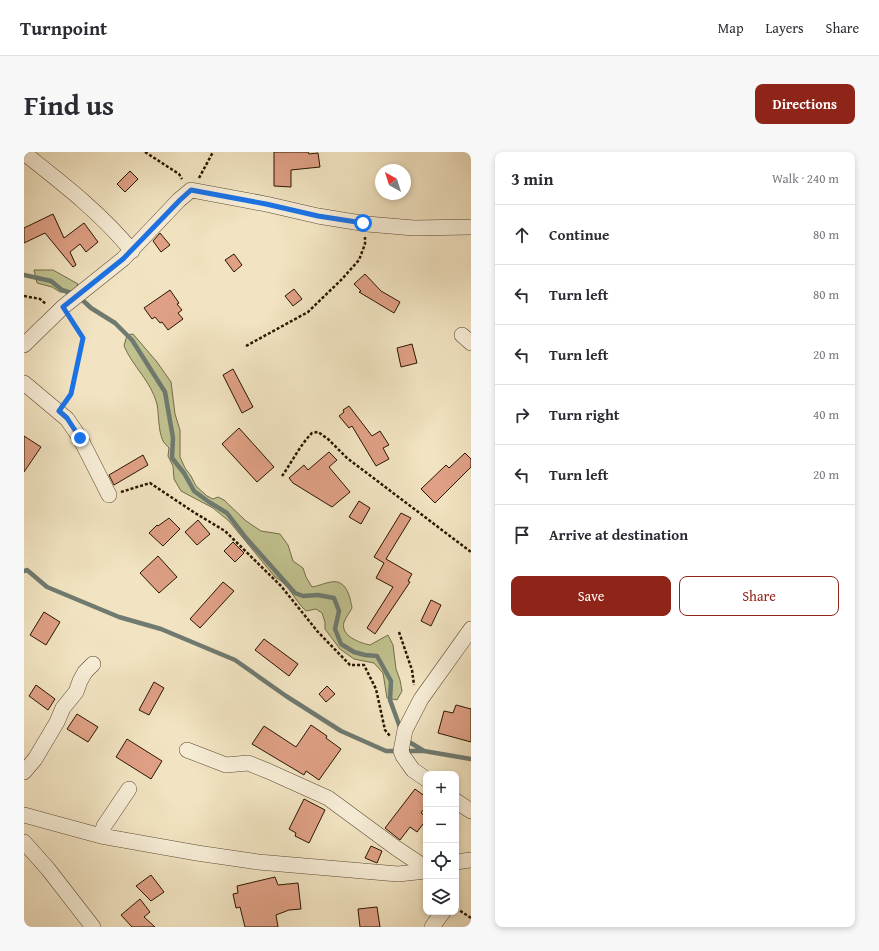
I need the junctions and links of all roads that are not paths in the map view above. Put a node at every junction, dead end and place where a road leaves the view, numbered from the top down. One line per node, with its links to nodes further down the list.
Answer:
1 (24, 153): 3 (street)
2 (471, 226): 3 (street)
3 (132, 251): 4 (street)
4 (24, 345)
5 (24, 383): 6 (street)
6 (109, 495)
7 (471, 629): 11 (street)
8 (94, 664): 10 (street)
9 (187, 750): 20 (street)
10 (24, 772)
11 (423, 777)
12 (129, 789): 16 (street)
13 (459, 802): 14 (street)
14 (471, 811)
15 (24, 815): 16 (street)
16 (101, 836): 21 (street)
17 (24, 842): 23 (street)
18 (471, 860): 19 (street)
19 (459, 862)
20 (423, 866)
21 (423, 871)
22 (442, 915): 24 (street)
23 (93, 927)
24 (432, 927)

